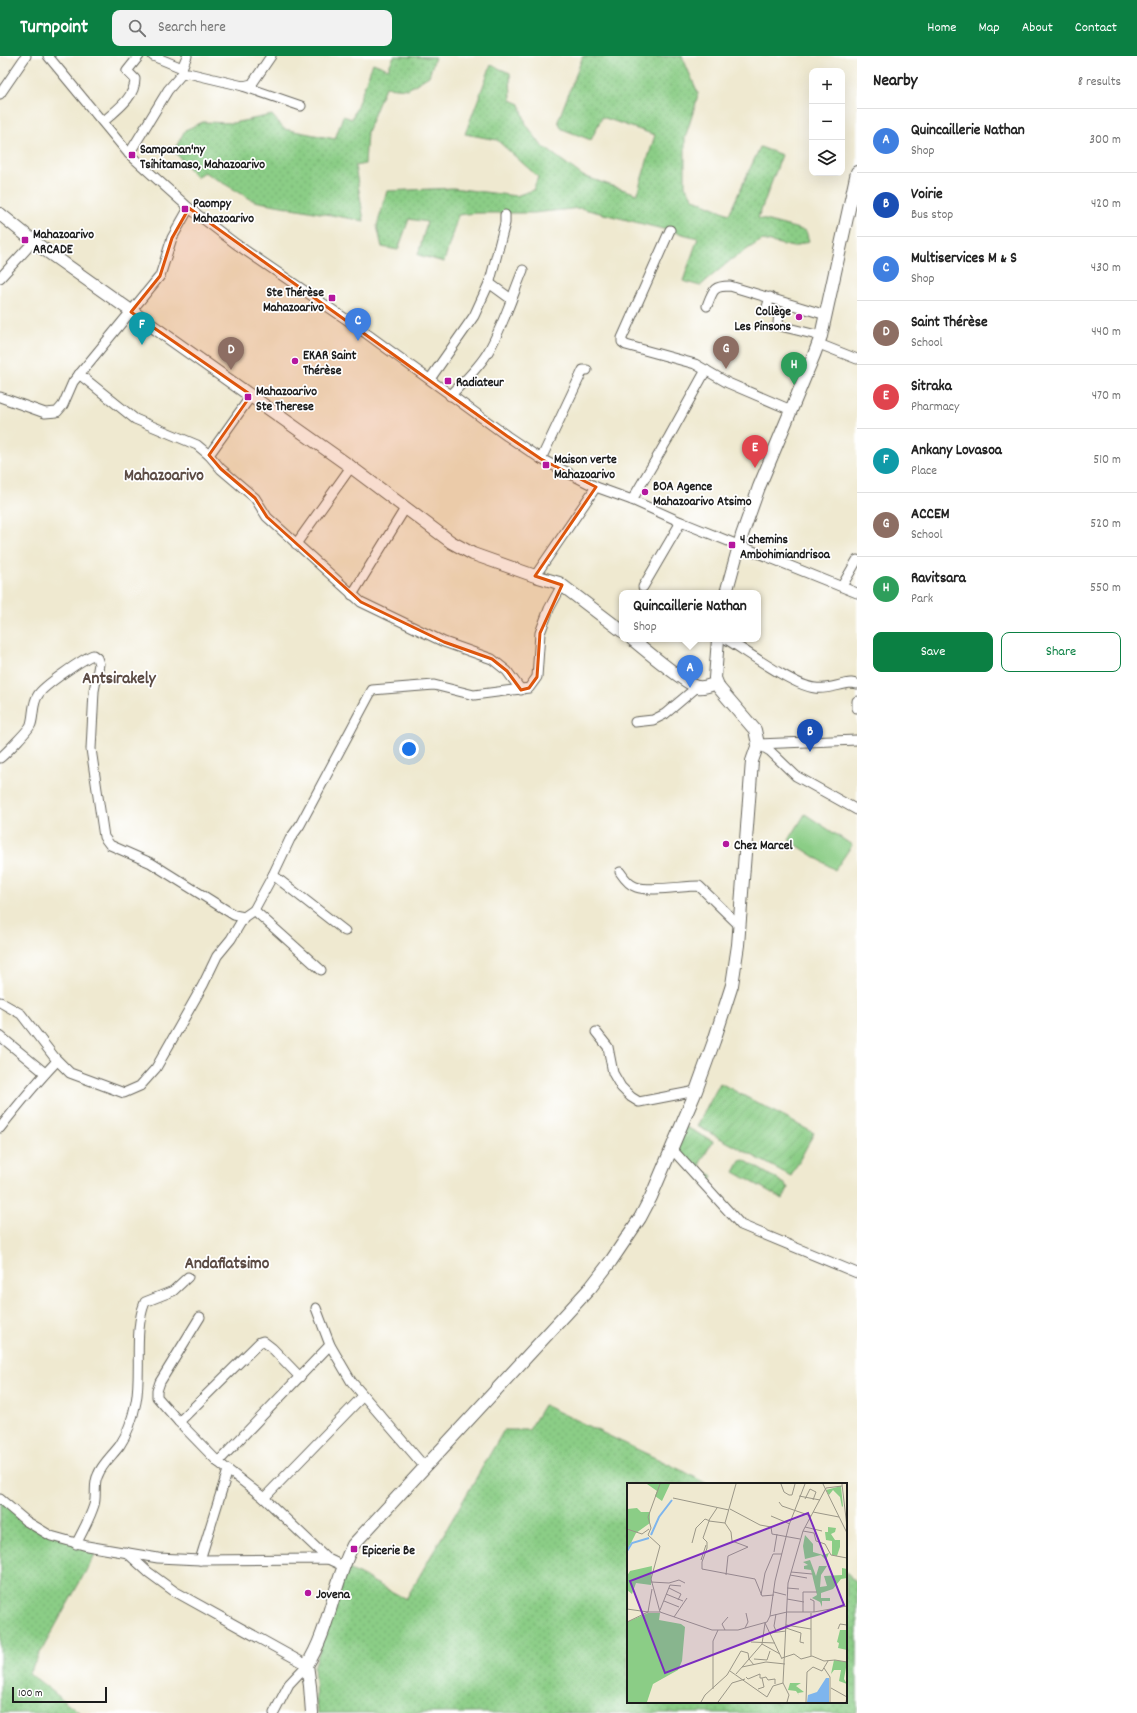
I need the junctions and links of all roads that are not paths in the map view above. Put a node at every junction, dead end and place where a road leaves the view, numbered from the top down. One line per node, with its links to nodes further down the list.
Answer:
1 (26, 56): 9 (street)
2 (48, 56): 11 (street)
3 (139, 56): 11 (street)
4 (153, 56): 7 (street)
5 (187, 56): 7 (street)
6 (270, 56): 8 (street)
7 (183, 71): 8 (street); 12 (street)
8 (243, 86): 10 (street)
9 (0, 94)
10 (301, 106)
11 (103, 122): 12 (street)
12 (129, 154): 14 (street)
13 (857, 172): 26 (main road)
14 (189, 208): 25 (street); 32 (street)
15 (0, 214): 18 (main road)
16 (505, 216): 21 (street)
17 (670, 230): 30 (street)
18 (34, 241): 20 (street); 25 (main road)
19 (523, 270): 23 (street)
20 (0, 278)
21 (489, 283): 23 (street); 32 (street)
22 (770, 297): 24 (street); 26 (street); 27 (street)
23 (511, 299): 34 (street)
24 (707, 306)
25 (131, 312): 31 (street); 33 (main road)
26 (826, 315): 27 (main road)
27 (820, 340): 28 (street); 36 (main road)
28 (857, 359)
29 (587, 370): 38 (street)
30 (706, 370): 36 (street); 41 (street)
31 (79, 374): 35 (street); 37 (street)
32 (430, 380): 34 (street)
33 (251, 396): 37 (street); 39 (main road)
34 (450, 396): 38 (street)
35 (0, 397)
36 (791, 410): 45 (main road)
37 (209, 455): 44 (street)
38 (541, 459): 40 (street)
39 (351, 466): 42 (main road); 44 (street)
40 (596, 487): 41 (street); 47 (street)
41 (632, 500): 43 (street)
42 (406, 508): 47 (main road); 53 (street)
43 (681, 522): 45 (street); 50 (street)
44 (296, 544): 53 (street)
45 (739, 545): 49 (street); 51 (main road)
46 (857, 560): 49 (street)
47 (535, 576): 48 (main road)
48 (562, 585): 54 (main road); 61 (street)
49 (842, 586): 52 (street)
50 (643, 587)
51 (727, 590)
52 (857, 593)
53 (352, 595): 61 (street)
54 (619, 629)
55 (636, 642): 60 (main road)
56 (718, 642): 58 (main road)
57 (731, 642): 59 (street)
58 (716, 683): 60 (main road); 66 (main road)
59 (857, 684)
60 (697, 687): 64 (street)
61 (521, 690): 70 (street)
62 (857, 701): 63 (street)
63 (857, 708)
64 (635, 722)
65 (857, 740): 66 (street)
66 (758, 744): 68 (street); 73 (main road)
67 (0, 758): 72 (street)
68 (857, 810)
69 (620, 872): 73 (street)
70 (273, 875): 71 (street); 74 (street)
71 (254, 910): 72 (street); 75 (street)
72 (244, 917): 79 (street)
73 (740, 926): 81 (main road)
74 (345, 931)
75 (321, 970)
76 (0, 1002): 79 (street)
77 (596, 1032): 81 (street)
78 (0, 1036): 80 (street)
79 (58, 1062): 80 (street)
80 (46, 1073): 82 (street)
81 (696, 1091): 83 (main road)
82 (0, 1128)
83 (671, 1148): 84 (street); 93 (main road)
84 (857, 1273)
85 (188, 1277): 97 (street)
86 (316, 1308): 88 (street)
87 (200, 1317): 91 (street)
88 (330, 1346): 89 (street); 90 (street)
89 (300, 1377): 91 (street); 92 (street)
90 (363, 1396): 93 (street); 95 (street)
91 (179, 1422): 92 (street)
92 (218, 1462): 94 (street)
93 (424, 1466): 101 (main road)
94 (228, 1470): 95 (street); 100 (street)
95 (264, 1498): 99 (street)
96 (0, 1499): 97 (street)
97 (76, 1544): 98 (street)
98 (126, 1552): 100 (street); 102 (street)
99 (328, 1559): 100 (street); 101 (street)
100 (200, 1560)
101 (343, 1566): 102 (main road)
102 (307, 1665): 103 (street); 104 (main road)
103 (274, 1713)
104 (312, 1713)

